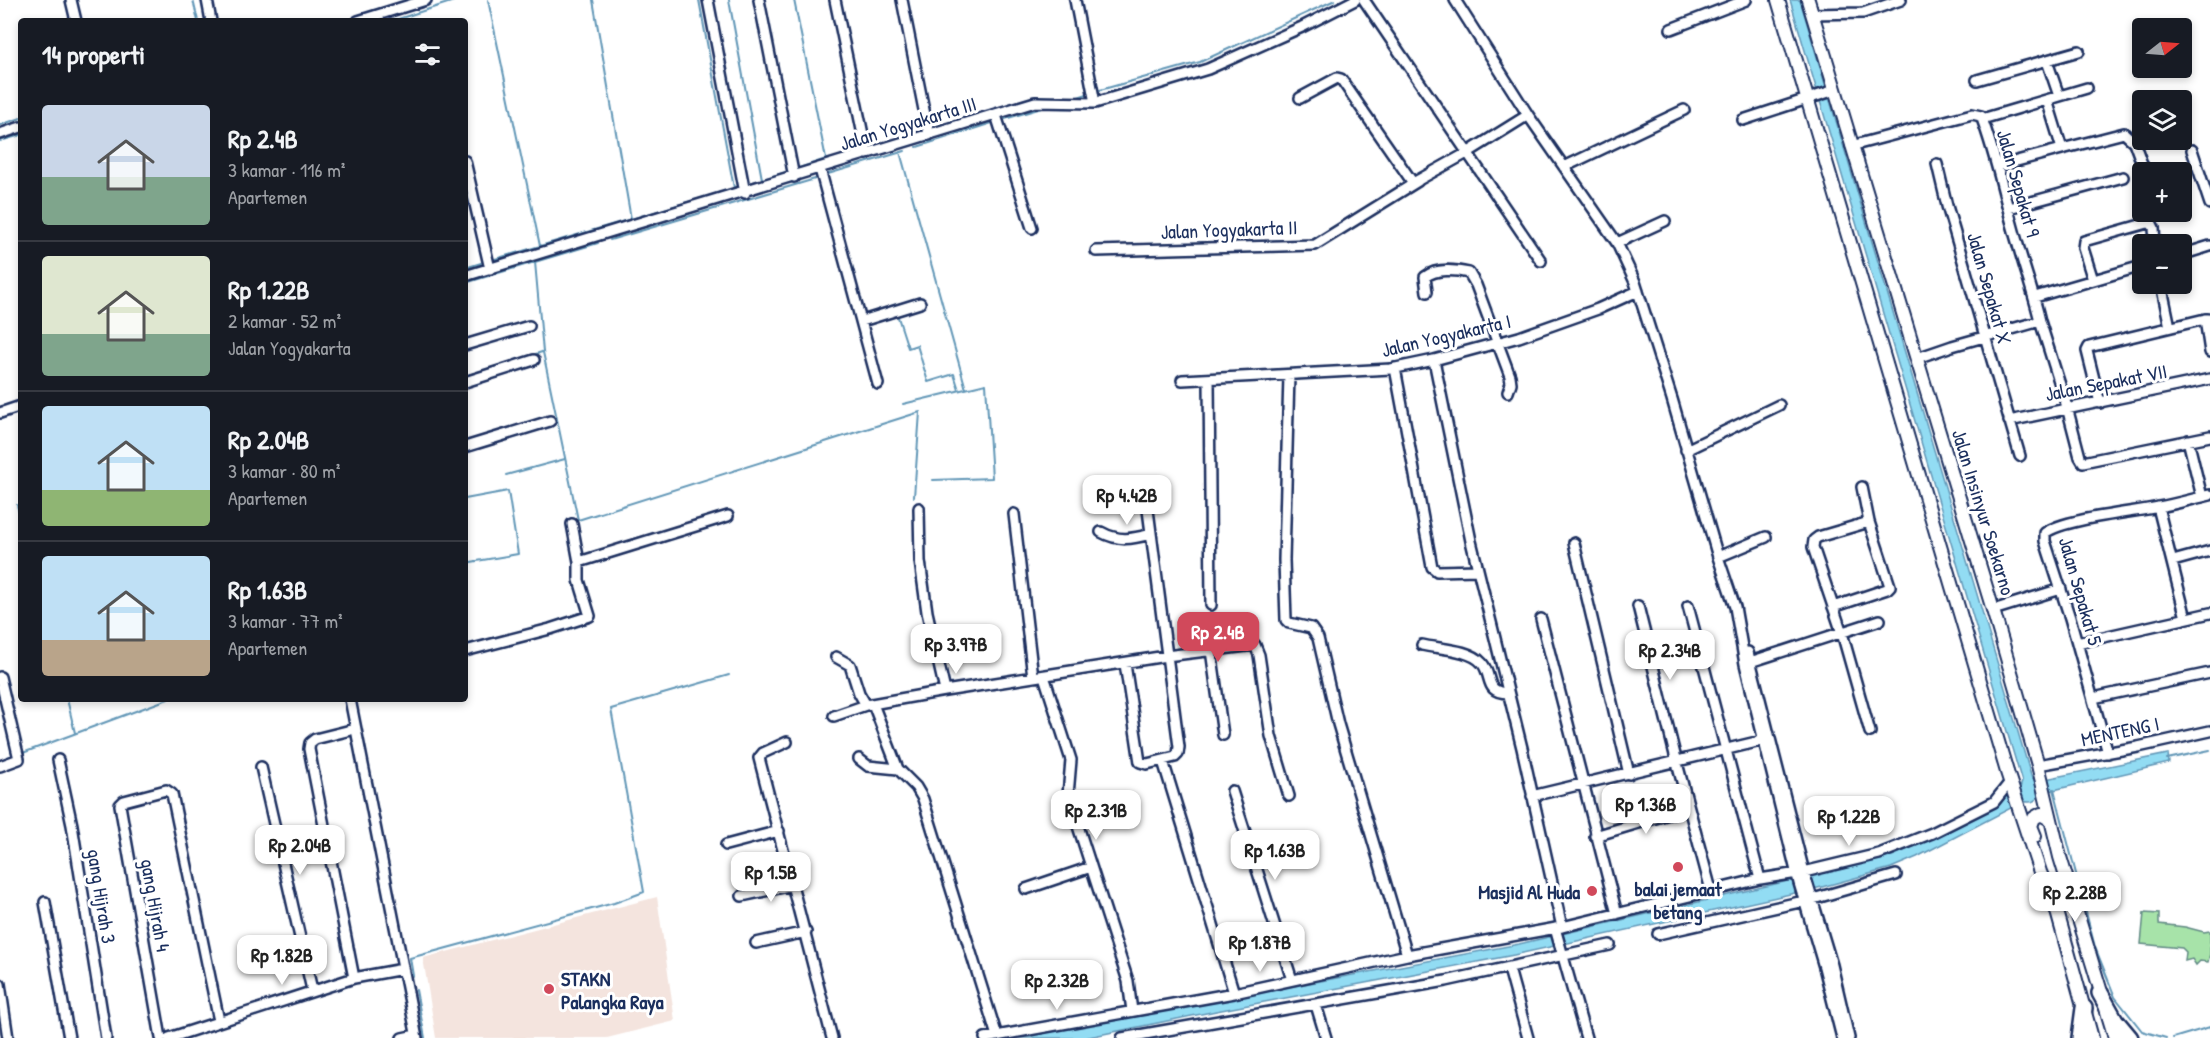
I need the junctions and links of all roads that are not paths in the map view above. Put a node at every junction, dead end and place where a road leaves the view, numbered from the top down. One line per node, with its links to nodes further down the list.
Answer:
1 (71, 0): 17 (street)
2 (207, 0): 18 (street)
3 (426, 0): 19 (street)
4 (708, 0): 52 (street)
5 (759, 0): 49 (street)
6 (835, 0): 42 (street)
7 (902, 0): 37 (street)
8 (1075, 0): 29 (street)
9 (1354, 0): 29 (street, Jalan Yogyakarta III)
10 (1364, 0): 41 (street)
11 (1455, 0): 32 (street)
12 (1746, 0): 20 (street)
13 (1778, 0): 25 (street, Jalan Insinyur Soekarno)
14 (1808, 0): 16 (street, Jalan Insinyur Soekarno)
15 (1901, 0): 16 (street)
16 (1812, 14): 25 (street, Jalan Insinyur Soekarno)
17 (75, 18)
18 (210, 18)
19 (368, 18)
20 (1671, 29)
21 (2079, 51): 22 (street)
22 (2047, 61): 23 (street); 26 (street)
23 (1977, 80)
24 (2087, 88): 26 (street)
25 (1822, 94): 34 (street); 38 (street, Jalan Insinyur Soekarno); 169 (street, Jalan Insinyur Soekarno)
26 (2059, 96): 28 (street)
27 (1300, 98): 51 (street)
28 (2047, 100): 33 (street); 39 (street)
29 (1095, 103): 31 (street, Jalan Yogyakarta III)
30 (1684, 110): 46 (street)
31 (996, 115): 37 (street, Jalan Yogyakarta III); 56 (street)
32 (1528, 115): 41 (street, Jalan Yogyakarta II); 46 (street)
33 (1982, 119): 38 (street, Jalan Sepakat 9); 45 (street, Jalan Sepakat 9)
34 (1743, 120)
35 (18, 128): 36 (street)
36 (0, 134)
37 (930, 135): 42 (street, Jalan Yogyakarta III)
38 (1851, 146): 81 (street, Jalan Insinyur Soekarno)
39 (2062, 149): 43 (street); 45 (street)
40 (2192, 150): 53 (street)
41 (1467, 153): 51 (street, Jalan Yogyakarta II); 62 (street)
42 (867, 154): 47 (street, Jalan Yogyakarta III)
43 (2141, 162)
44 (1937, 164): 77 (street, Jalan Sepakat X)
45 (1998, 166): 54 (street, Jalan Sepakat 9)
46 (1564, 167): 58 (street)
47 (820, 169): 49 (street, Jalan Yogyakarta III); 73 (street)
48 (468, 174): 63 (street)
49 (794, 177): 52 (street, Jalan Yogyakarta III)
50 (2123, 177): 54 (street)
51 (1418, 181): 60 (street, Jalan Yogyakarta II)
52 (745, 192): 63 (street, Jalan Yogyakarta III)
53 (2210, 204)
54 (2009, 208): 70 (street, Jalan Sepakat 9)
55 (1665, 220): 58 (street)
56 (1032, 228)
57 (2154, 234): 66 (street)
58 (1617, 243): 67 (street)
59 (2210, 246): 61 (street)
60 (1096, 251)
61 (2192, 252)
62 (1541, 261)
63 (490, 269): 65 (street, Jalan Yogyakarta III)
64 (2132, 269): 66 (street)
65 (468, 275)
66 (2093, 280): 70 (street)
67 (1638, 291): 78 (street, Jalan Yogyakarta I); 102 (street)
68 (1427, 292): 78 (street)
69 (2163, 294): 76 (street)
70 (2035, 297): 74 (street, Jalan Sepakat 9)
71 (920, 303): 73 (street)
72 (2207, 319): 76 (street); 80 (street)
73 (861, 321): 90 (street)
74 (2040, 321): 77 (street); 95 (street, Jalan Sepakat 9)
75 (529, 326): 79 (street)
76 (2170, 327): 92 (street)
77 (1985, 336): 81 (street); 97 (street, Jalan Sepakat X)
78 (1498, 343): 83 (street, Jalan Yogyakarta I); 91 (street)
79 (468, 344)
80 (2210, 352)
81 (1917, 358): 127 (street, Jalan Insinyur Soekarno)
82 (534, 360): 89 (street)
83 (1434, 360): 84 (street, Jalan Yogyakarta I); 121 (street)
84 (1395, 368): 85 (street, Jalan Yogyakarta I); 121 (street)
85 (1289, 375): 86 (street, Jalan Yogyakarta I); 198 (street)
86 (1209, 378): 88 (street, Jalan Yogyakarta I); 123 (street)
87 (2210, 379): 92 (street, Jalan Sepakat VII)
88 (1182, 380)
89 (468, 381)
90 (878, 384)
91 (1508, 392)
92 (2100, 403): 95 (street, Jalan Sepakat VII)
93 (1779, 405): 102 (street)
94 (18, 407): 96 (street)
95 (2067, 407): 97 (street, Jalan Sepakat VII); 100 (street, Jalan Sepakat 9)
96 (0, 413)
97 (2009, 421): 103 (street, Jalan Sepakat X)
98 (550, 422): 101 (street)
99 (2210, 436): 100 (street)
100 (2188, 440): 105 (street)
101 (468, 446)
102 (1686, 450): 118 (street)
103 (2020, 456)
104 (1862, 488): 111 (street)
105 (2206, 496): 107 (street, Jalan Sepakat 5)
106 (920, 507): 145 (street)
107 (2158, 507): 119 (street); 122 (street, Jalan Sepakat 5)
108 (1148, 510): 114 (street)
109 (1014, 514): 144 (street)
110 (728, 516): 120 (street)
111 (1869, 522): 126 (street); 126 (street)
112 (572, 524): 120 (street)
113 (1101, 532): 114 (street)
114 (1150, 534): 137 (street)
115 (1766, 537): 118 (street)
116 (1574, 543): 167 (street)
117 (2210, 552): 119 (street)
118 (1718, 557): 140 (street)
119 (2173, 561): 129 (street)
120 (579, 562): 135 (street)
121 (1478, 570): 146 (street)
122 (2061, 589): 127 (street); 133 (street, Jalan Sepakat 5)
123 (1211, 605)
124 (1638, 606): 162 (street)
125 (1688, 606): 157 (street)
126 (1833, 607): 132 (street)
127 (1993, 610): 163 (street, Jalan Insinyur Soekarno)
128 (2210, 613): 129 (street)
129 (2186, 618): 133 (street)
130 (1541, 619): 168 (street)
131 (1880, 620): 132 (street)
132 (1842, 633): 140 (street); 153 (street)
133 (2077, 643): 147 (street, Jalan Sepakat 5)
134 (1422, 645): 146 (street)
135 (468, 650)
136 (1211, 650): 137 (street); 154 (street); 172 (street)
137 (1166, 656): 139 (street); 161 (street)
138 (836, 657): 149 (street)
139 (1125, 663): 142 (street); 161 (street)
140 (1748, 663): 155 (street)
141 (2210, 673): 147 (street)
142 (1044, 676): 144 (street); 180 (street)
143 (0, 677): 164 (street)
144 (1033, 677): 145 (street)
145 (945, 691): 149 (street)
146 (1508, 693): 173 (street)
147 (2093, 698): 158 (street, Jalan Sepakat 5)
148 (350, 702): 151 (street)
149 (870, 705): 150 (street); 166 (street)
150 (834, 716)
151 (355, 729): 200 (street); 203 (street)
152 (2210, 731): 158 (street, MENTENG I)
153 (1870, 732)
154 (1223, 735)
155 (1767, 740): 157 (street); 182 (street)
156 (787, 742): 177 (street)
157 (1725, 751): 162 (street); 183 (street)
158 (2108, 753): 163 (street, MENTENG I)
159 (859, 759): 166 (street)
160 (58, 760): 218 (street, gang Hijrah 3)
161 (1163, 761): 207 (street)
162 (1677, 763): 167 (street); 174 (street)
163 (2038, 765): 170 (street, Jalan Insinyur Soekarno)
164 (0, 766)
165 (261, 767): 206 (street)
166 (898, 769): 214 (street)
167 (1629, 774): 168 (street)
168 (1582, 785): 173 (street); 178 (street)
169 (2013, 788): 175 (street, Jalan Insinyur Soekarno); 182 (street)
170 (2044, 789): 175 (street); 176 (street, Jalan Insinyur Soekarno)
171 (1232, 791): 204 (street)
172 (1289, 796)
173 (1532, 796): 192 (street)
174 (1689, 808): 178 (street); 186 (street)
175 (2021, 811): 189 (street, Jalan Insinyur Soekarno)
176 (2051, 820): 189 (street); 199 (street, Jalan Insinyur Soekarno)
177 (779, 831): 179 (street); 184 (street)
178 (1595, 836): 191 (street)
179 (726, 844)
180 (1091, 867): 185 (street); 211 (street)
181 (1896, 875): 188 (street)
182 (1802, 877): 183 (street); 188 (street)
183 (1760, 879): 186 (street)
184 (793, 885): 187 (street); 193 (street)
185 (1026, 890)
186 (1711, 890): 191 (street)
187 (742, 896)
188 (1808, 897): 194 (street); 228 (street); 229 (street)
189 (2053, 897): 202 (street)
190 (45, 902): 217 (street)
191 (1617, 914): 192 (street)
192 (1558, 930): 197 (street); 198 (street)
193 (806, 932): 195 (street); 222 (street)
194 (1658, 934)
195 (756, 943)
196 (1610, 945): 197 (street)
197 (1562, 953): 201 (street); 227 (street)
198 (1407, 955): 204 (street)
199 (2092, 968): 202 (street); 208 (street, Jalan Insinyur Soekarno)
200 (403, 969): 203 (street); 215 (street)
201 (1509, 969): 209 (street); 226 (street)
202 (2074, 975): 210 (street)
203 (354, 978): 206 (street)
204 (1292, 980): 207 (street)
205 (0, 984): 216 (street)
206 (312, 990): 212 (street)
207 (1234, 993): 211 (street)
208 (2100, 993): 232 (street, Jalan Insinyur Soekarno); 233 (highway)
209 (1316, 1005): 224 (street); 225 (street)
210 (2084, 1008): 230 (highway); 231 (street)
211 (1132, 1011): 213 (street)
212 (219, 1021): 219 (street, gang Hijrah 4); 220 (street)
213 (1018, 1035): 214 (street)
214 (997, 1036): 223 (street)
215 (416, 1037): 221 (street)
216 (8, 1038)
217 (69, 1038)
218 (106, 1038)
219 (161, 1038)
220 (169, 1038)
221 (402, 1038)
222 (832, 1038)
223 (985, 1038)
224 (1122, 1038)
225 (1326, 1038)
226 (1528, 1038)
227 (1586, 1038)
228 (1842, 1038)
229 (1849, 1038)
230 (2080, 1038)
231 (2092, 1038)
232 (2115, 1038)
233 (2130, 1038)

